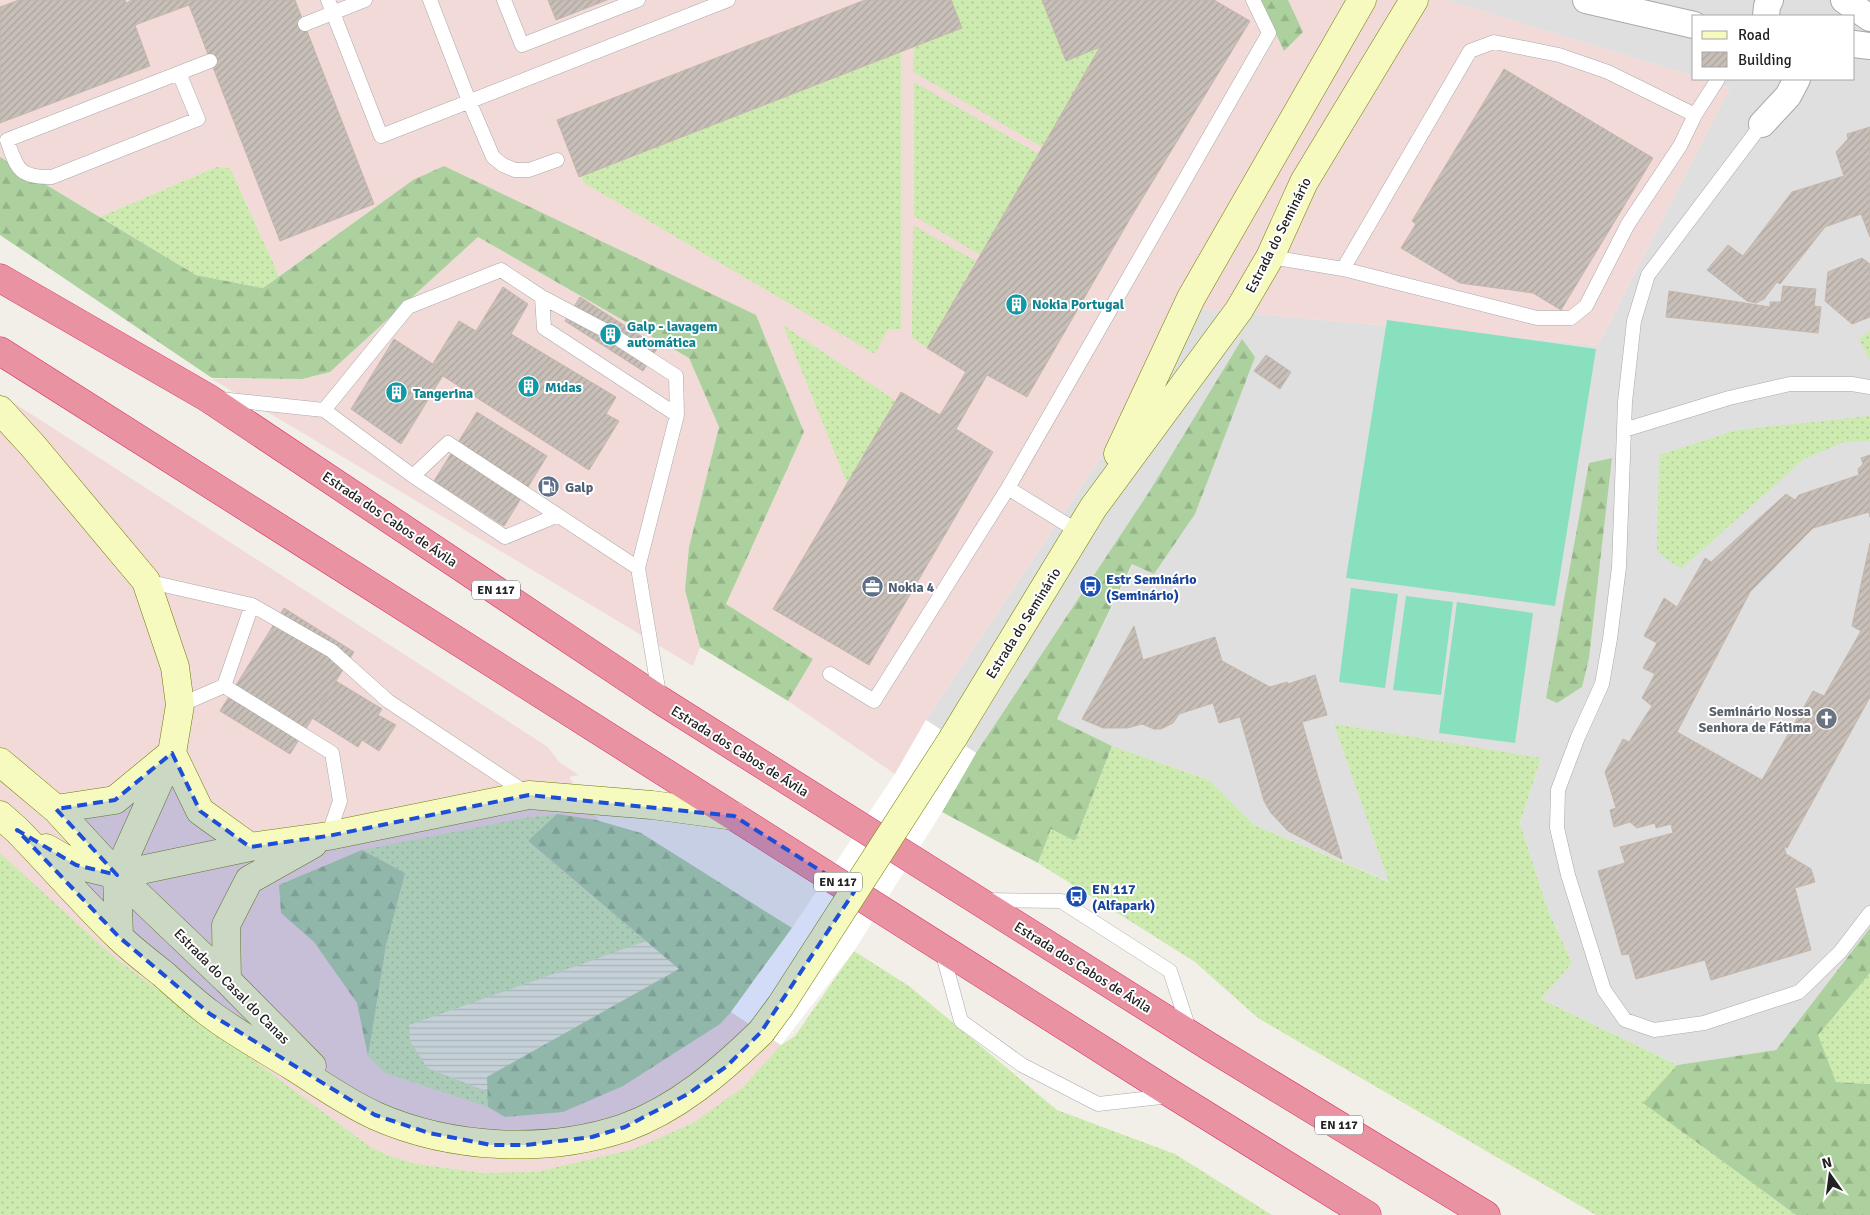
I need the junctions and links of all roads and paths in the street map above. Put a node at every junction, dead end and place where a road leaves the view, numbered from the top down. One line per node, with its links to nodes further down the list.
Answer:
1 (365, 0): 12 (lane)
2 (430, 0): 24 (lane)
3 (504, 0): 4 (lane)
4 (638, 0)
5 (728, 0): 24 (lane)
6 (1253, 0): 40 (lane)
7 (1362, 0): 41 (street, Estrada do Seminário)
8 (1414, 0): 28 (street, Estrada do Seminário)
9 (1586, 0): 17 (street)
10 (1770, 0): 13 (street)
11 (1843, 0): 14 (street); 15 (street)
12 (330, 6): 16 (lane); 24 (lane)
13 (1766, 15)
14 (1845, 15)
15 (1870, 18)
16 (305, 24)
17 (1692, 24)
18 (1855, 44): 19 (street)
19 (1870, 46)
20 (210, 61): 21 (lane)
21 (179, 73): 21 (lane)
22 (1717, 80): 25 (lane)
23 (1797, 80): 26 (street)
24 (469, 101): 27 (lane)
25 (1695, 115): 29 (lane); 29 (lane)
26 (1762, 124): 38 (lane)
27 (557, 160)
28 (1270, 257): 29 (lane); 41 (street, Estrada do Seminário)
29 (1343, 269)
30 (4, 280): 34 (highway, Estrada dos Cabos de Ávila / EN 117)
31 (542, 297): 36 (lane); 37 (lane); 37 (lane)
32 (0, 351): 56 (highway, EN 117)
33 (1870, 387): 38 (lane)
34 (208, 398): 36 (lane); 49 (highway, Estrada dos Cabos de Ávila / EN 117)
35 (0, 410): 45 (street)
36 (324, 410): 39 (lane)
37 (677, 416): 44 (lane)
38 (1624, 430): 62 (lane)
39 (413, 476): 42 (lane); 42 (lane)
40 (1008, 488): 43 (lane); 47 (lane)
41 (1093, 508): 43 (street, Estrada do Seminário)
42 (556, 516): 44 (lane)
43 (1079, 532): 51 (street, Estrada do Seminário)
44 (638, 568): 49 (lane)
45 (146, 581): 46 (lane); 50 (street)
46 (252, 605): 48 (lane); 54 (lane)
47 (830, 674)
48 (224, 686): 50 (lane); 58 (lane)
49 (660, 700): 61 (highway, Estrada dos Cabos de Ávila / EN 117)
50 (180, 705): 52 (street)
51 (953, 738): 68 (street, Estrada do Casal do Canas, bridge)
52 (172, 753): 55 (street); 59 (street); 60 (street)
53 (0, 762): 55 (street, Estrada do Casal do Canas)
54 (529, 795): 56 (street); 58 (street)
55 (56, 809): 60 (street, Estrada do Casal do Canas)
56 (734, 816): 64 (highway, EN 117)
57 (8, 822): 60 (street, Estrada do Casal do Canas); 63 (street, Estrada do Casal do Canas)
58 (328, 836): 59 (street); 65 (street)
59 (250, 847): 60 (street)
60 (117, 875): 63 (street); 65 (street, Estrada do Casal do Canas)
61 (976, 899): 66 (highway, Estrada dos Cabos de Ávila / EN 117); 66 (lane)
62 (1870, 913)
63 (119, 938): 68 (street, Estrada do Casal do Canas)
64 (942, 947): 67 (highway, EN 117); 67 (lane)
65 (227, 980): 68 (street, Estrada do Casal do Canas)
66 (1191, 1035): 70 (highway, Estrada dos Cabos de Ávila / EN 117)
67 (1175, 1096): 69 (highway, EN 117)
68 (345, 1099)
69 (1367, 1215)
70 (1486, 1215)

